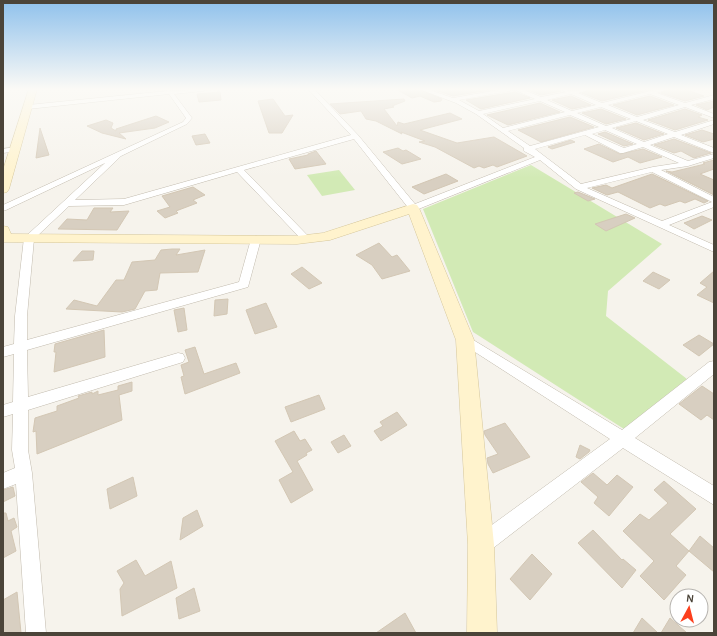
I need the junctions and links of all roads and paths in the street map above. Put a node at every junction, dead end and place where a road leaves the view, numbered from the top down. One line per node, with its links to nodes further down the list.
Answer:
1 (24, 119): 15 (street)
2 (189, 119): 19 (street)
3 (339, 119): 13 (street)
4 (486, 119): 10 (street)
5 (546, 119): 10 (street)
6 (586, 119): 9 (street)
7 (638, 119): 9 (street); 12 (street)
8 (714, 122): 12 (street)
9 (604, 127): 11 (street); 14 (street)
10 (502, 130): 16 (street)
11 (585, 133): 14 (street); 16 (street)
12 (673, 135): 14 (street); 17 (street)
13 (356, 136): 24 (street); 31 (street)
14 (641, 144): 22 (street)
15 (15, 148): 18 (street); 26 (street)
16 (527, 149): 21 (street)
17 (714, 150)
18 (3, 152)
19 (117, 156): 28 (street); 30 (street)
20 (714, 156): 22 (street)
21 (541, 158): 25 (street); 31 (street)
22 (688, 164): 23 (street)
23 (653, 169): 25 (street); 27 (street)
24 (238, 170): 28 (street); 36 (street)
25 (580, 187): 32 (street)
26 (3, 189)
27 (714, 200)
28 (66, 203): 34 (street)
29 (714, 204): 32 (street)
30 (3, 208)
31 (414, 208): 36 (street); 38 (street)
32 (662, 225): 37 (street)
33 (4, 235): 34 (street)
34 (29, 238): 35 (street); 39 (street)
35 (256, 239): 36 (street); 39 (street)
36 (306, 239)
37 (714, 248)
38 (465, 340): 45 (street); 49 (street)
39 (21, 347): 40 (street); 43 (street)
40 (3, 352)
41 (178, 358): 43 (street)
42 (714, 366): 45 (street)
43 (20, 406): 44 (street); 46 (street)
44 (3, 412)
45 (623, 439): 48 (street); 49 (street)
46 (24, 473): 47 (street); 50 (street)
47 (3, 481)
48 (714, 496)
49 (481, 545): 51 (street)
50 (36, 633)
51 (482, 633)

